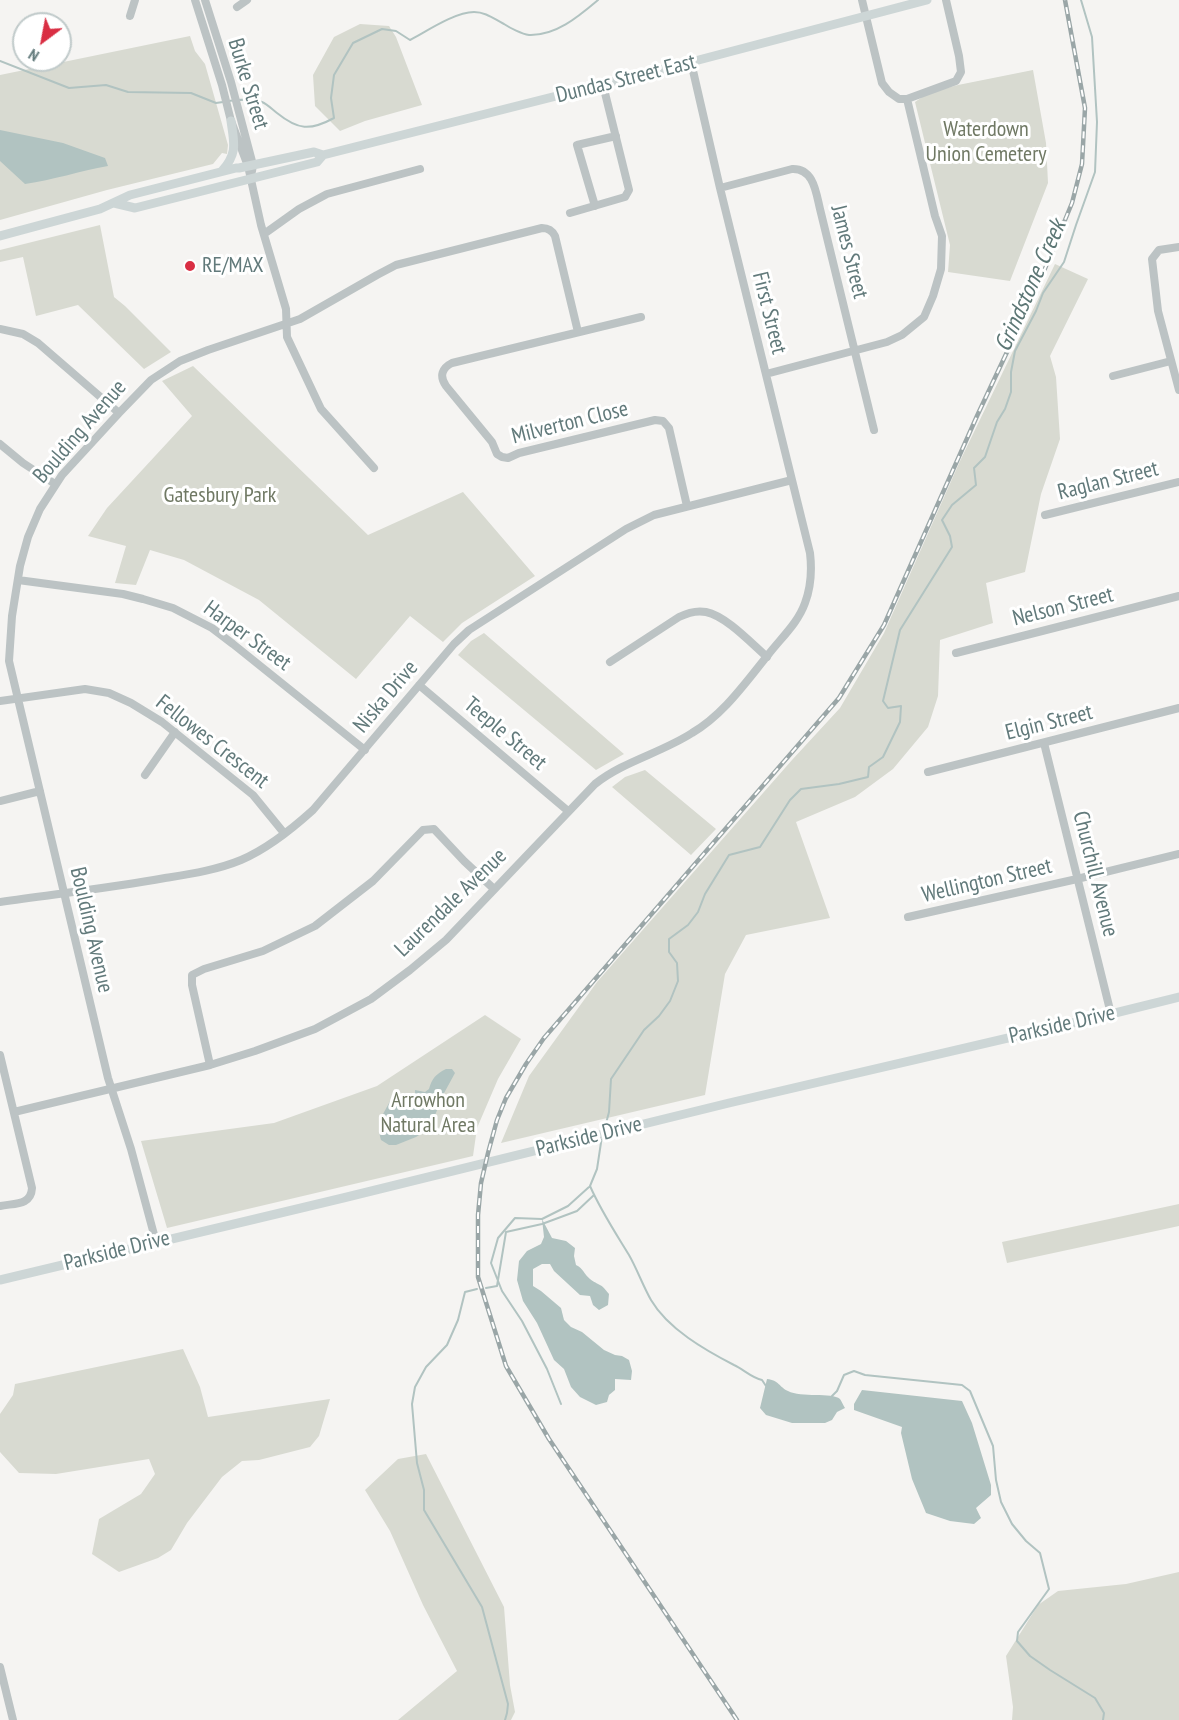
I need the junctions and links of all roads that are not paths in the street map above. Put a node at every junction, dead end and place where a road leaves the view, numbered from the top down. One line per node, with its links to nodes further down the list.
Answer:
1 (135, 0): 9 (street)
2 (195, 0): 14 (street, Burke Street)
3 (205, 0): 14 (street, Burke Street)
4 (247, 0): 8 (street)
5 (862, 0): 10 (street)
6 (927, 0): 10 (main road, Dundas Street East)
7 (946, 0): 13 (street)
8 (237, 7)
9 (130, 16)
10 (866, 16): 11 (main road, Dundas Street East); 13 (street)
11 (691, 62): 12 (main road, Dundas Street East); 21 (street, First Street)
12 (603, 85): 15 (street); 16 (main road, Dundas Street East)
13 (907, 99): 32 (street)
14 (235, 119): 17 (street); 19 (main road)
15 (616, 136): 23 (street); 23 (street)
16 (324, 155): 17 (main road, Dundas Street East); 20 (main road, Dundas Street East)
17 (251, 166): 19 (main road, Dundas Street East); 20 (street, Burke Street)
18 (420, 169): 25 (street)
19 (221, 172): 22 (main road, Dundas Street East)
20 (252, 182): 22 (main road, Dundas Street East); 25 (street, Burke Street)
21 (720, 188): 32 (street, James Street); 34 (street, First Street)
22 (114, 203): 26 (main road, Dundas Street East)
23 (594, 206): 24 (street)
24 (570, 213)
25 (264, 234): 29 (street, Burke Street)
26 (0, 236)
27 (1179, 247): 33 (street)
28 (641, 317): 31 (street)
29 (286, 324): 31 (street, Boulding Avenue); 37 (street, Boulding Avenue); 40 (street, Burke Street)
30 (0, 329): 37 (street)
31 (578, 332): 44 (street, Milverton Close)
32 (854, 351): 34 (street); 38 (street, James Street)
33 (1171, 361): 35 (street); 36 (street)
34 (766, 374): 41 (street, First Street)
35 (1113, 376)
36 (1179, 390)
37 (118, 413): 43 (street, Boulding Avenue)
38 (874, 430)
39 (0, 444): 43 (street)
40 (374, 468)
41 (792, 480): 44 (street, Niska Drive); 46 (street, First Street)
42 (1179, 482): 45 (street, Raglan Street)
43 (55, 484): 47 (street, Boulding Avenue)
44 (687, 506): 52 (street, Niska Drive)
45 (1046, 515)
46 (811, 573): 50 (street, Laurendale Avenue)
47 (18, 580): 53 (street, Boulding Avenue); 58 (street, Harper Street)
48 (1179, 596): 49 (street, Nelson Street)
49 (956, 653)
50 (766, 657): 51 (street); 63 (street, Laurendale Avenue)
51 (610, 662)
52 (419, 685): 58 (street, Niska Drive); 63 (street, Teeple Street)
53 (18, 698): 54 (street, Fellowes Crescent); 56 (street, Fellowes Crescent); 61 (street, Boulding Avenue)
54 (0, 701)
55 (1179, 708): 57 (street, Elgin Street)
56 (175, 732): 60 (street); 64 (street, Fellowes Crescent)
57 (1044, 743): 59 (street, Elgin Street); 66 (street, Churchill Avenue)
58 (365, 750): 64 (street, Niska Drive)
59 (928, 772)
60 (145, 775)
61 (39, 791): 62 (street); 68 (street, Boulding Avenue)
62 (0, 801)
63 (568, 811): 67 (street, Laurendale Avenue)
64 (284, 833): 68 (street, Niska Drive)
65 (1179, 854): 66 (street, Wellington Street)
66 (1077, 879): 70 (street, Wellington Street); 72 (street, Churchill Avenue)
67 (494, 888): 74 (street, Laurendale Avenue); 74 (street)
68 (64, 892): 69 (street, Niska Drive); 75 (street, Boulding Avenue)
69 (0, 902)
70 (908, 917)
71 (1179, 997): 72 (main road, Parkside Drive)
72 (1111, 1014): 78 (main road, Parkside Drive)
73 (0, 1055): 76 (street)
74 (210, 1065): 75 (street, Laurendale Avenue)
75 (111, 1089): 76 (street, Laurendale Avenue); 78 (street, Boulding Avenue)
76 (14, 1112): 77 (street)
77 (0, 1206)
78 (156, 1242): 79 (main road, Parkside Drive)
79 (0, 1280)
80 (0, 1667): 81 (street)
81 (13, 1720)

